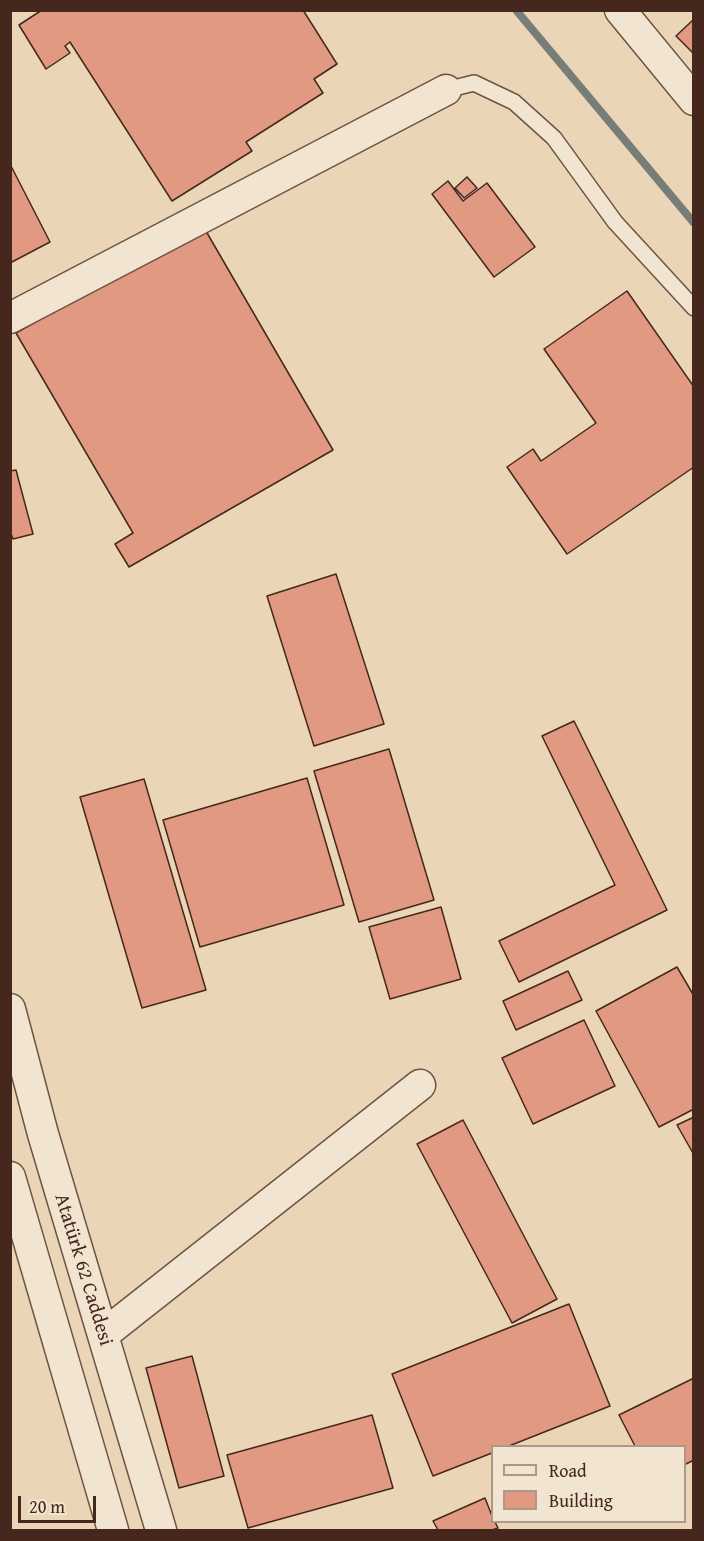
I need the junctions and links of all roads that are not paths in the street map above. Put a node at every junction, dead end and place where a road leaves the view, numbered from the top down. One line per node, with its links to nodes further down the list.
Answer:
1 (620, 10): 3 (street)
2 (446, 90): 4 (lane); 5 (street)
3 (693, 100)
4 (693, 308)
5 (10, 318)
6 (10, 1009): 9 (street, Atatürk 62 Caddesi)
7 (420, 1085): 9 (street)
8 (10, 1177): 10 (street)
9 (103, 1335): 11 (street, Atatürk 62 Caddesi)
10 (113, 1530)
11 (161, 1530)

